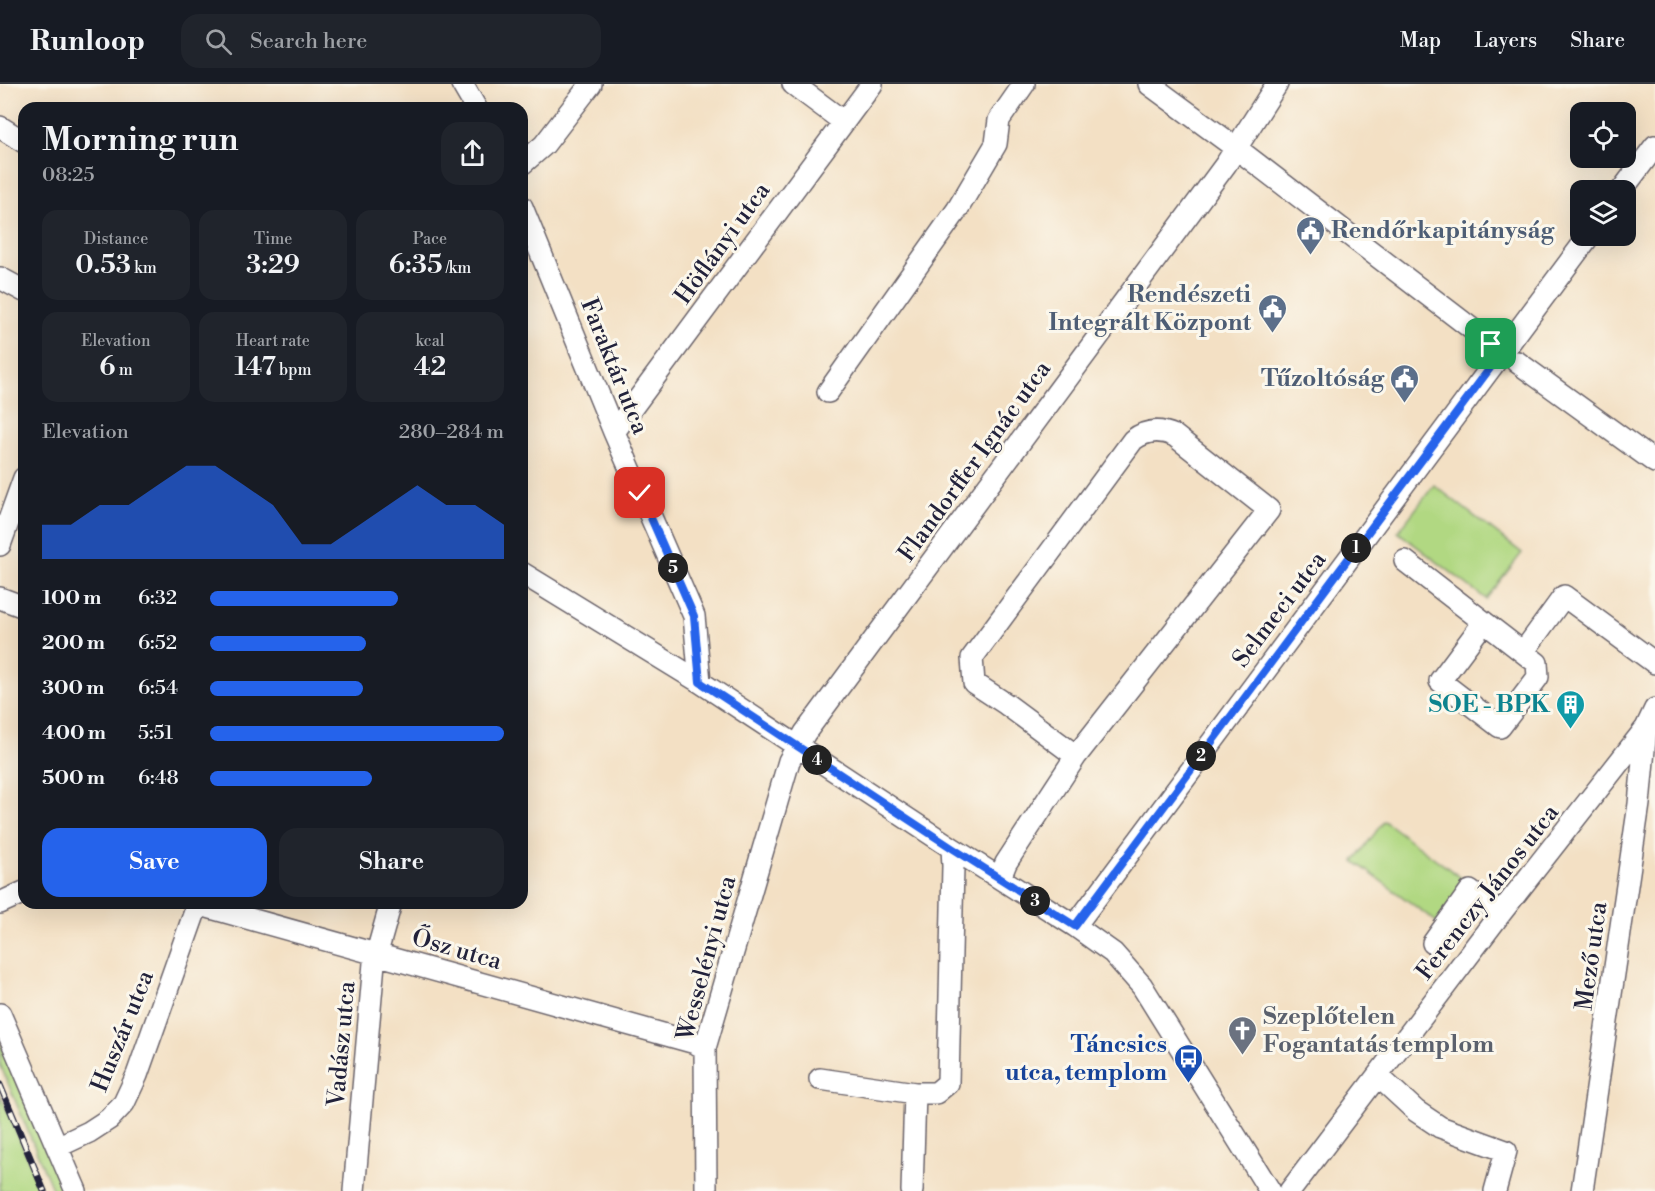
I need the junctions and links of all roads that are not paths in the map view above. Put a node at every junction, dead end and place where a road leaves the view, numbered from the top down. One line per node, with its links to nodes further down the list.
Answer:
1 (591, 84): 12 (street)
2 (794, 84): 7 (street)
3 (872, 84): 7 (street, Höflányi utca)
4 (1024, 84): 20 (street)
5 (1149, 84): 10 (street)
6 (1277, 84): 10 (street, Flandorffer Ignác utca)
7 (844, 122): 21 (street, Höflányi utca)
8 (0, 127): 9 (street)
9 (18, 138)
10 (1236, 148): 18 (street); 36 (street, Flandorffer Ignác utca)
11 (1655, 148): 13 (street)
12 (528, 159)
13 (1630, 180)
14 (528, 222): 21 (street, Faraktár utca)
15 (1582, 246): 18 (street, Selmeci utca)
16 (0, 278): 17 (street)
17 (18, 288)
18 (1510, 357): 22 (street); 46 (street, Selmeci utca)
19 (1459, 387): 24 (street)
20 (828, 392)
21 (614, 432): 33 (street, Faraktár utca)
22 (1655, 462)
23 (18, 495): 25 (street)
24 (1365, 516)
25 (0, 545)
26 (1406, 561): 30 (street)
27 (528, 577): 33 (street)
28 (0, 598): 29 (street)
29 (18, 605)
30 (1484, 622): 31 (street); 31 (street)
31 (1524, 651): 32 (street)
32 (1655, 663)
33 (700, 682): 36 (street)
34 (1655, 709): 35 (street, Ferenczy János utca)
35 (1650, 730): 45 (street, Ferenczy János utca); 64 (street, Mező utca)
36 (797, 746): 38 (street); 50 (street, Wesselényi utca)
37 (1076, 756): 37 (street); 39 (street)
38 (952, 848): 39 (street); 53 (street)
39 (1000, 879): 46 (street)
40 (18, 895): 41 (street)
41 (0, 903)
42 (194, 909): 54 (street, Huszár utca)
43 (218, 909): 48 (street, Ősz utca)
44 (389, 909): 48 (street, Vadász utca)
45 (1500, 914): 47 (street); 51 (street, Ferenczy János utca)
46 (1075, 926): 55 (street)
47 (1432, 943)
48 (376, 953): 50 (street, Ősz utca); 57 (street, Vadász utca)
49 (0, 1014): 54 (street)
50 (705, 1048): 58 (street, Wesselényi utca)
51 (1378, 1076): 62 (street, Ferenczy János utca); 63 (street)
52 (820, 1079): 53 (street)
53 (915, 1093): 59 (street)
54 (57, 1147): 56 (street)
55 (1249, 1158): 60 (street); 61 (street)
56 (76, 1191)
57 (354, 1191)
58 (706, 1191)
59 (912, 1191)
60 (1260, 1191)
61 (1270, 1191)
62 (1290, 1191)
63 (1495, 1191)
64 (1582, 1191)

